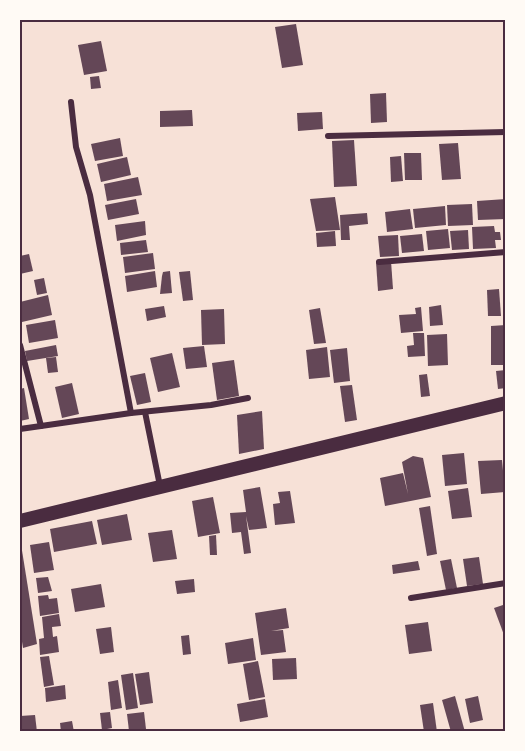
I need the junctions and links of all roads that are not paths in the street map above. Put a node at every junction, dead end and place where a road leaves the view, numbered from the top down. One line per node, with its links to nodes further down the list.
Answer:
1 (71, 102): 10 (street)
2 (506, 132): 3 (street)
3 (328, 136)
4 (506, 252): 5 (street)
5 (379, 262)
6 (20, 345): 11 (street)
7 (248, 398): 9 (street)
8 (506, 403): 13 (main road)
9 (145, 412): 10 (street); 13 (street)
10 (131, 413): 11 (street)
11 (41, 426): 12 (street)
12 (20, 429)
13 (161, 486): 14 (main road)
14 (20, 521)
15 (506, 583): 16 (street)
16 (411, 598)

